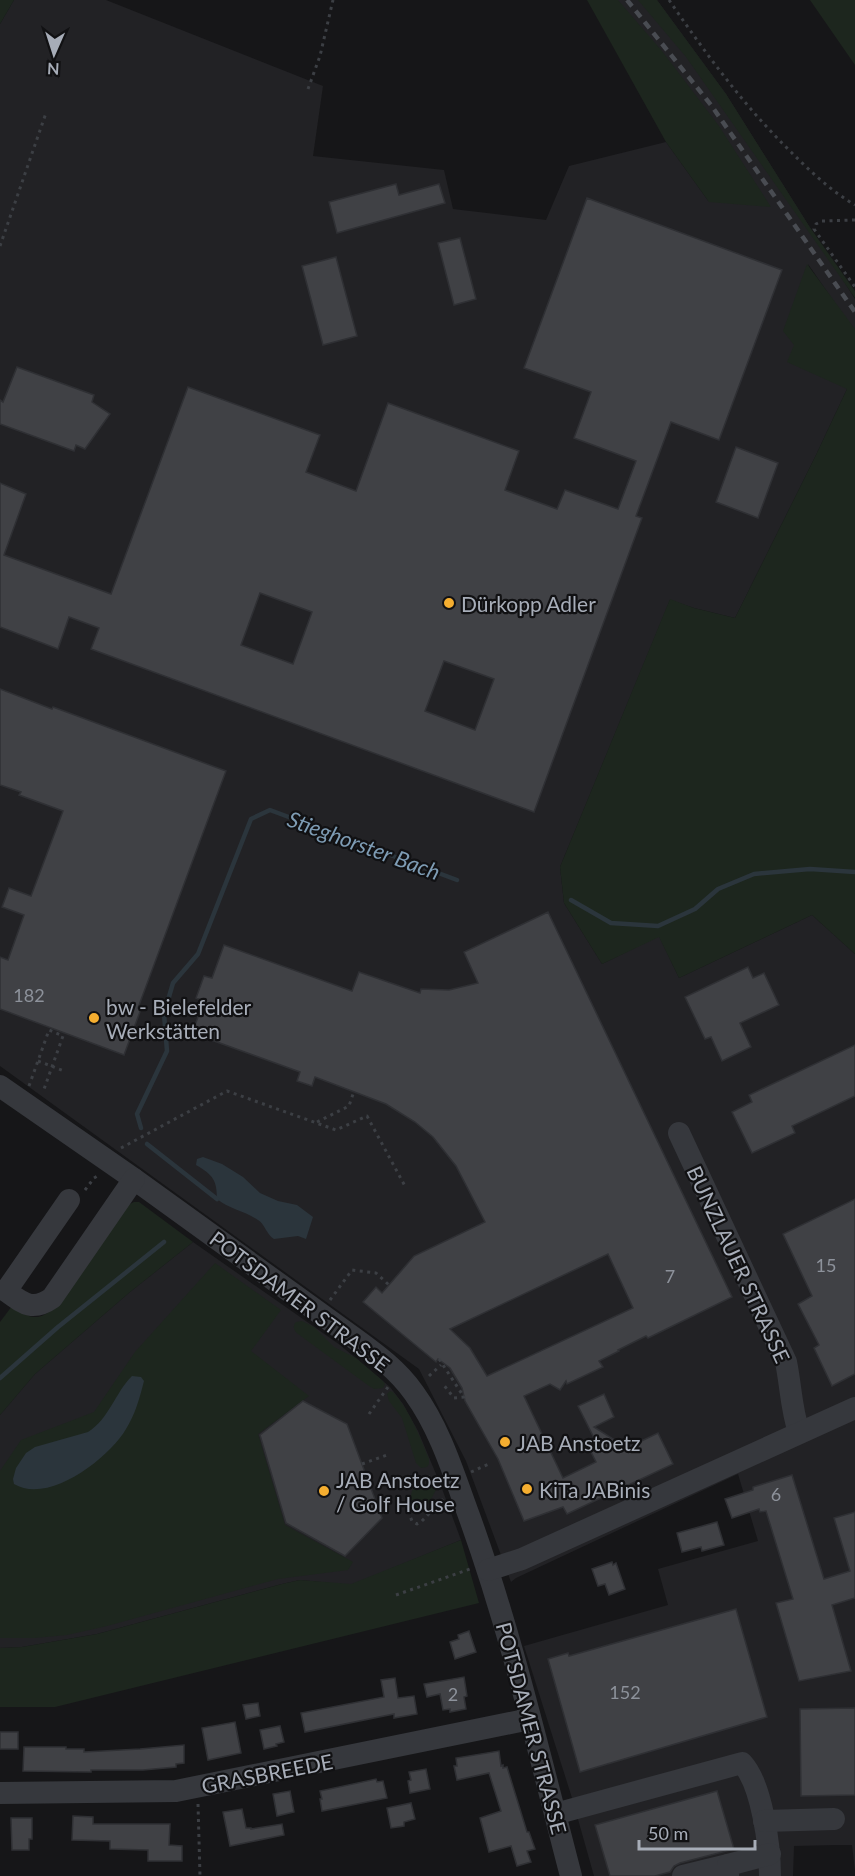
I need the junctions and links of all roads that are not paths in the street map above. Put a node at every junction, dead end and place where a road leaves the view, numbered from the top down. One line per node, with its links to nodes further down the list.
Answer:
1 (0, 1086): 3 (street, POTSDAMER STRASSE)
2 (678, 1133): 7 (street, BUNZLAUER STRASSE)
3 (134, 1179): 5 (street); 8 (street, POTSDAMER STRASSE)
4 (69, 1200): 5 (street)
5 (2, 1292)
6 (855, 1408): 7 (street)
7 (799, 1432): 8 (street)
8 (487, 1567): 9 (street, POTSDAMER STRASSE)
9 (530, 1719): 10 (street, GRASBREEDE); 11 (street, POTSDAMER STRASSE)
10 (0, 1793)
11 (555, 1814): 13 (street); 16 (street, POTSDAMER STRASSE)
12 (834, 1819): 13 (street)
13 (764, 1821): 14 (street)
14 (770, 1865): 15 (street)
15 (728, 1870): 17 (street)
16 (571, 1876)
17 (683, 1876)

